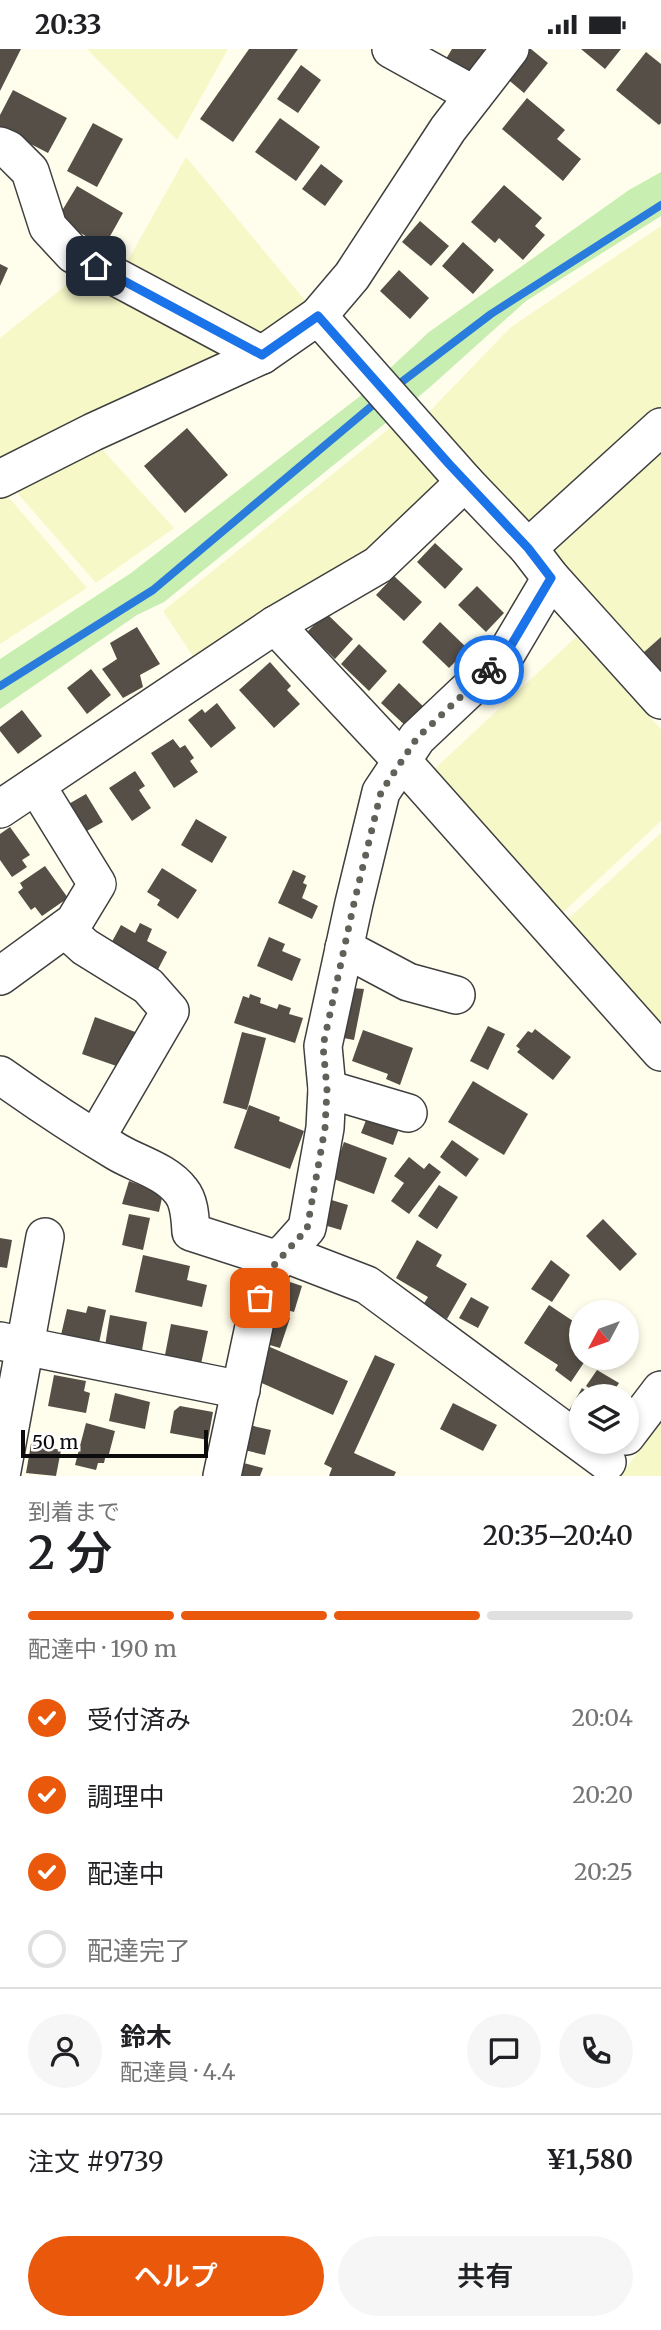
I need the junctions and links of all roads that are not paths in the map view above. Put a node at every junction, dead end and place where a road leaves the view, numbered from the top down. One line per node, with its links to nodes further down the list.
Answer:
1 (391, 49): 3 (street)
2 (510, 49): 3 (street)
3 (474, 95): 5 (street)
4 (0, 146): 6 (street)
5 (318, 316): 6 (street); 9 (street)
6 (262, 355): 8 (street)
7 (661, 427): 10 (street)
8 (0, 479)
9 (465, 482): 10 (street); 12 (street)
10 (528, 548): 11 (street)
11 (551, 578): 13 (street); 14 (street)
12 (275, 625): 14 (street); 15 (street)
13 (661, 700)
14 (402, 761): 18 (street); 21 (street)
15 (36, 785): 16 (street); 17 (street)
16 (0, 809)
17 (65, 929): 19 (street); 25 (street)
18 (344, 948): 20 (street); 23 (street)
19 (0, 977)
20 (456, 995)
21 (661, 1052)
22 (0, 1075): 25 (street)
23 (327, 1089): 24 (street); 27 (street)
24 (408, 1113)
25 (96, 1139): 27 (street)
26 (45, 1237): 28 (street)
27 (281, 1257): 29 (street); 32 (street)
28 (12, 1344): 29 (street); 33 (street)
29 (242, 1390): 34 (street)
30 (661, 1390): 31 (street)
31 (639, 1419)
32 (569, 1424)
33 (1, 1476)
34 (222, 1476)

